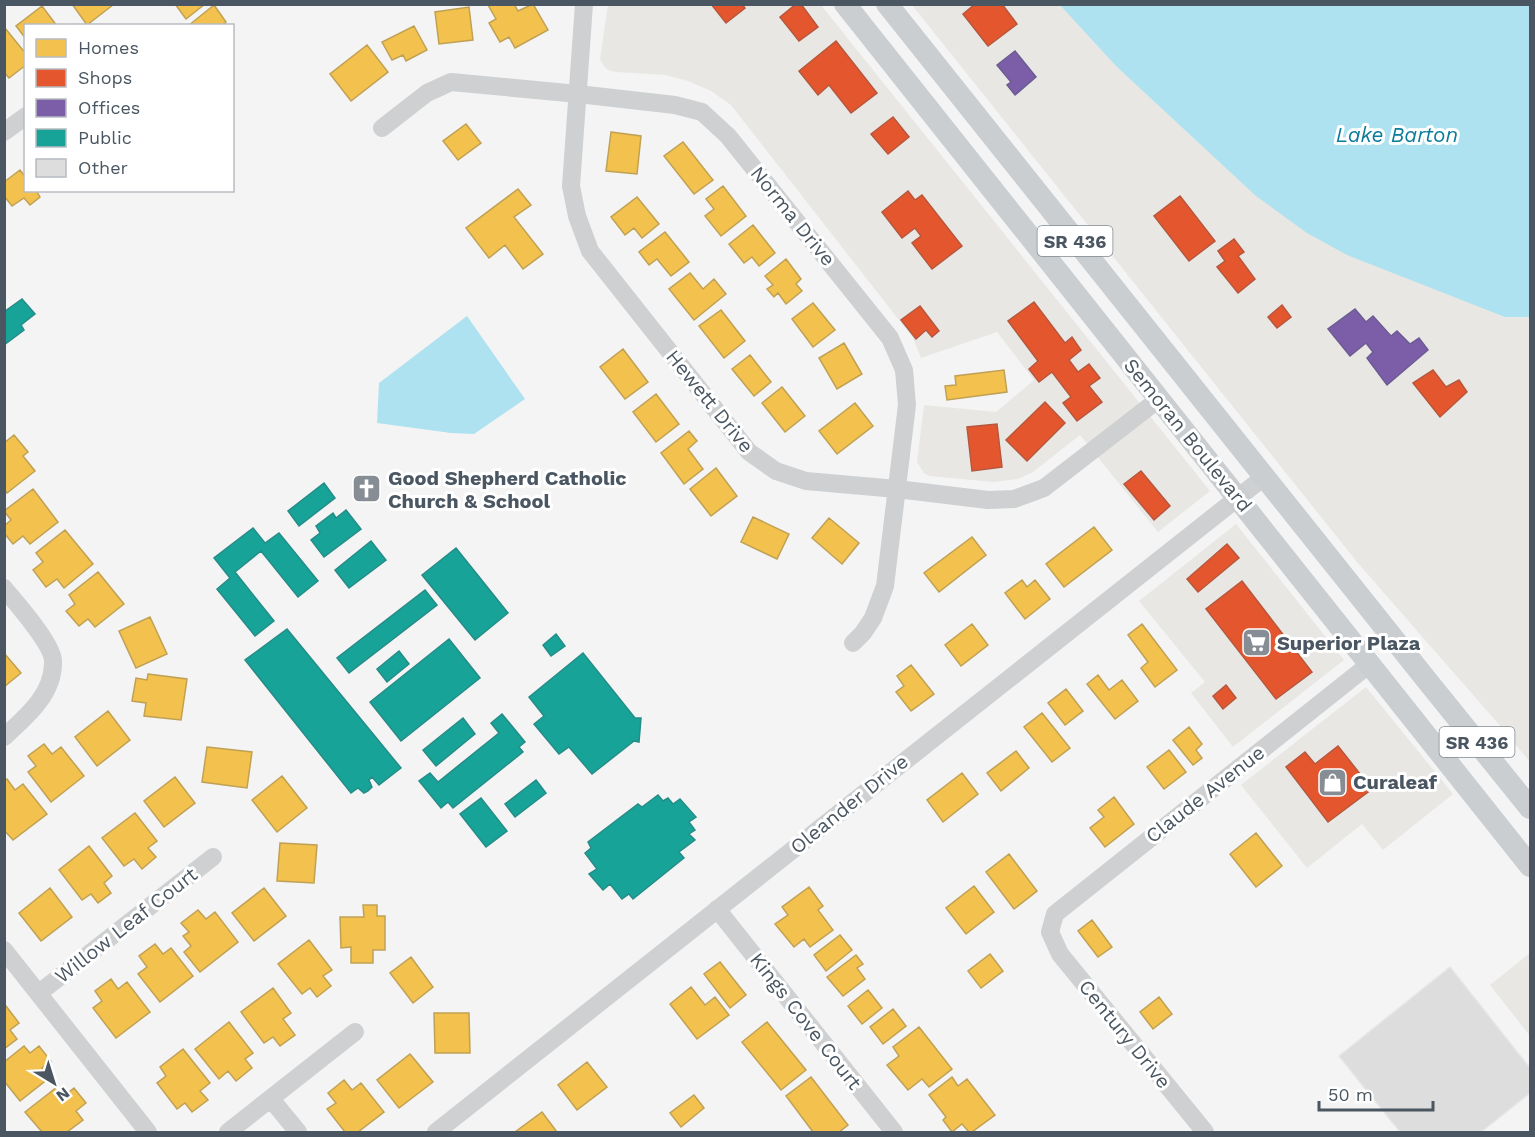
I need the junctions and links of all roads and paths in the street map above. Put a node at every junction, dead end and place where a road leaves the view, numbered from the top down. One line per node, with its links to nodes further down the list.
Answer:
1 (584, 4): 4 (street, Hewett Drive)
2 (844, 4): 8 (main road, Semoran Boulevard / SR 436)
3 (887, 4): 9 (main road, Semoran Boulevard / SR 436)
4 (578, 93): 6 (street, Norma Drive); 10 (street, Hewett Drive); 10 (street, Norma Drive)
5 (24, 117): 7 (street)
6 (382, 128)
7 (4, 132)
8 (1159, 399): 10 (street, Hewett Drive); 11 (main road, Semoran Boulevard / SR 436)
9 (1264, 477): 11 (street, Oleander Drive); 16 (main road, Semoran Boulevard / SR 436)
10 (897, 489): 13 (street, Norma Drive)
11 (1238, 497): 14 (main road, Semoran Boulevard / SR 436); 19 (street, Oleander Drive)
12 (4, 588): 15 (street)
13 (853, 643)
14 (1371, 663): 18 (main road, Semoran Boulevard / SR 436); 20 (street, Claude Avenue)
15 (4, 737)
16 (1530, 808)
17 (213, 857): 22 (street, Willow Leaf Court)
18 (1530, 866)
19 (717, 909): 28 (street, Oleander Drive); 29 (street, Kings Cove Court)
20 (1050, 932): 30 (street, Century Drive)
21 (4, 950): 22 (street)
22 (39, 993): 25 (street)
23 (355, 1032): 24 (street)
24 (271, 1099): 26 (street); 27 (street)
25 (148, 1132)
26 (228, 1132)
27 (298, 1132)
28 (436, 1132)
29 (894, 1132)
30 (1205, 1132)

